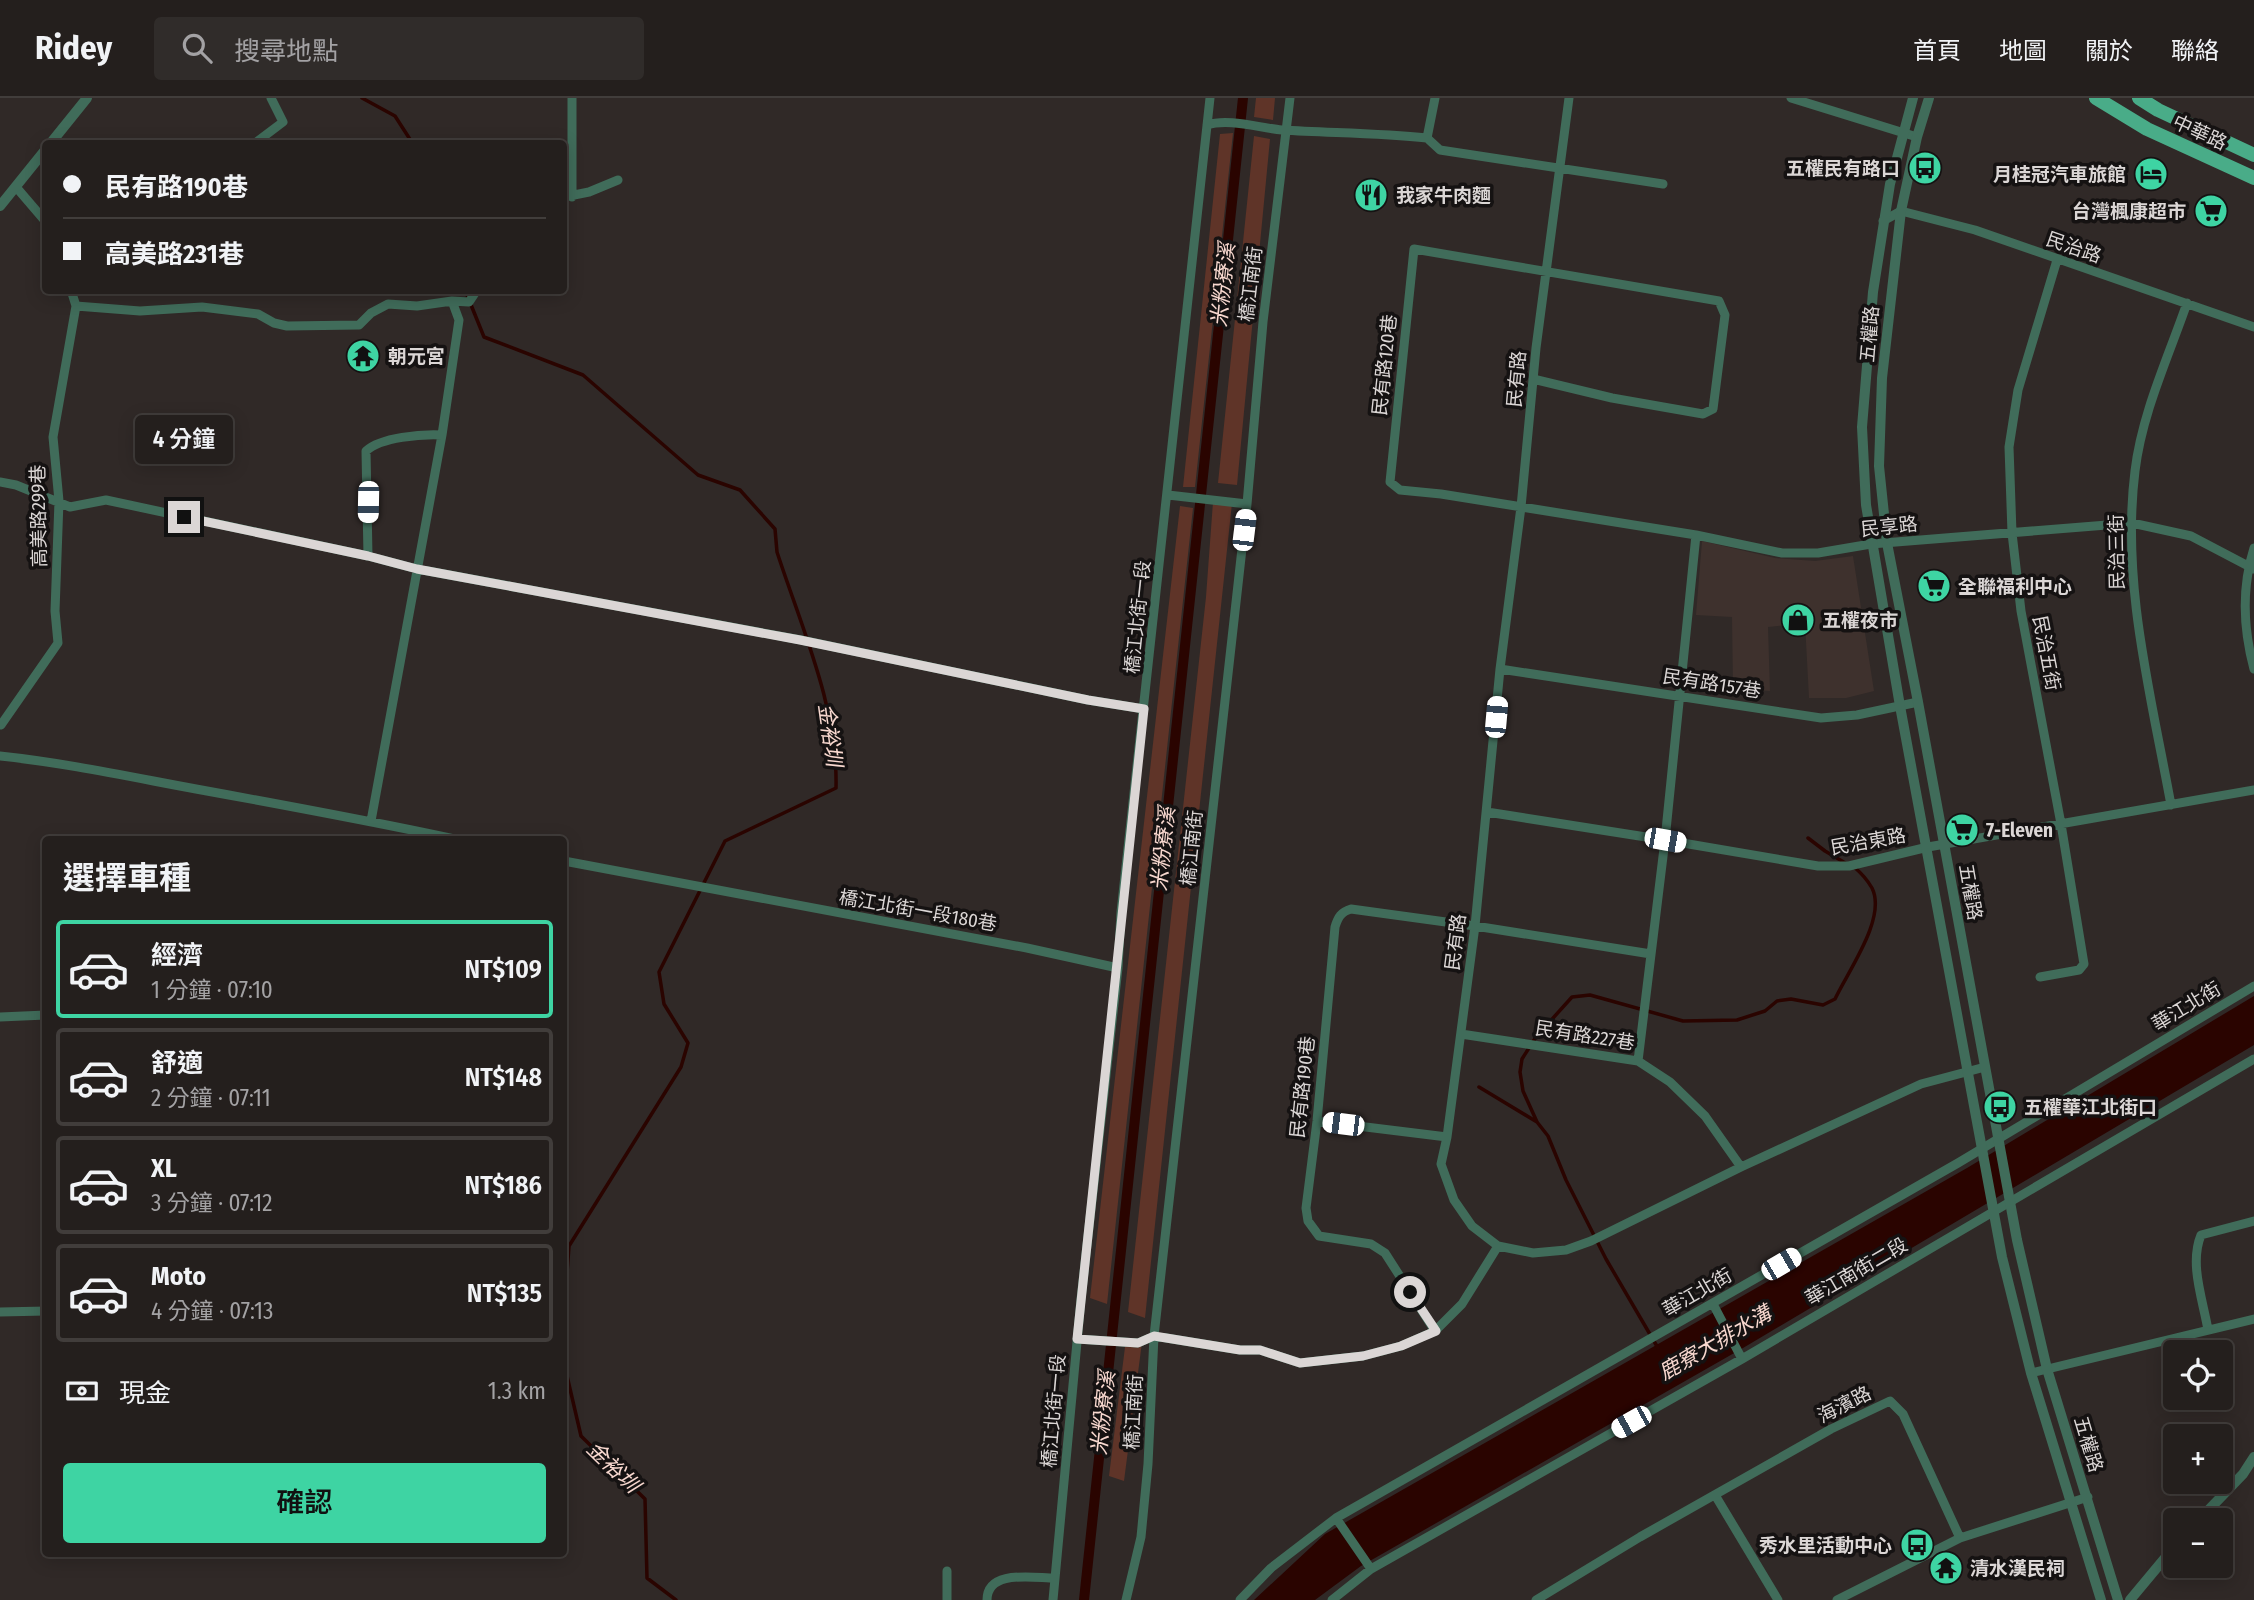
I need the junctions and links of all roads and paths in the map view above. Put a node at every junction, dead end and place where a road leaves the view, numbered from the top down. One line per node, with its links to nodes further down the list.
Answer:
1 (87, 98): 18 (street)
2 (271, 98): 19 (street)
3 (572, 98): 27 (street)
4 (1210, 98): 13 (street, 橋江北街一段)
5 (1290, 98): 14 (street, 橋江南街)
6 (1435, 98): 17 (street)
7 (1569, 98): 22 (street, 民有路)
8 (1791, 98): 15 (street)
9 (1913, 98): 15 (street, 五權路)
10 (1929, 98): 16 (street, 五權路)
11 (2096, 98): 23 (main road, 中華路)
12 (2139, 98): 21 (main road, 中華路)
13 (1208, 125): 14 (street); 43 (street, 橋江北街一段)
14 (1286, 130): 17 (street); 45 (street, 橋江南街)
15 (1903, 132): 16 (street); 31 (street, 五權路)
16 (1917, 137): 29 (street, 五權路)
17 (1427, 138): 22 (street)
18 (53, 140)
19 (259, 140)
20 (42, 154): 26 (street)
21 (2254, 155)
22 (1559, 167): 25 (street); 33 (street, 民有路)
23 (2254, 178)
24 (618, 180): 27 (street)
25 (1663, 184)
26 (16, 187): 28 (street); 30 (street)
27 (568, 197)
28 (0, 206)
29 (1901, 211): 31 (street); 32 (street, 民治路); 51 (street, 五權路)
30 (42, 217)
31 (1883, 221): 50 (street, 五權路)
32 (2057, 260): 37 (street, 民治路); 48 (street, 民治五街)
33 (1546, 271): 40 (street, 民有路); 40 (street); 46 (street, 民有路120巷)
34 (72, 294): 38 (street, 高美路299巷)
35 (475, 294): 36 (street)
36 (452, 301): 38 (street); 41 (street)
37 (2187, 303): 39 (street, 民治路); 47 (street, 民治三街)
38 (76, 306): 44 (street, 高美路299巷)
39 (2254, 327)
40 (1533, 379): 46 (street, 民有路)
41 (442, 435): 53 (street); 55 (street)
42 (0, 482): 44 (street)
43 (1168, 495): 45 (street); 61 (street, 橋江北街一段)
44 (59, 501): 53 (street); 62 (street, 高美路299巷)
45 (1247, 504): 101 (street, 橋江南街)
46 (1521, 507): 49 (street, 民享路); 56 (street, 民有路)
47 (2132, 523): 48 (street, 民享路); 54 (street, 民享路); 65 (street, 民治三街)
48 (2012, 533): 51 (street, 民享路); 68 (street, 民治五街)
49 (1696, 535): 50 (street, 民享路); 58 (street)
50 (1871, 544): 51 (street, 民享路); 60 (street, 五權路)
51 (1887, 544): 59 (street, 五權路)
52 (2254, 548): 54 (street)
53 (368, 556): 55 (street)
54 (2251, 567): 57 (street)
55 (417, 569): 61 (street); 67 (street)
56 (1500, 669): 58 (street, 民有路157巷); 66 (street, 民有路)
57 (2254, 669)
58 (1679, 695): 60 (street, 民有路157巷); 70 (street)
59 (1918, 702): 60 (street, 民有路157巷); 71 (street, 五權路)
60 (1900, 706): 72 (street, 五權路)
61 (1144, 709): 76 (street, 橋江北街一段)
62 (1, 725)
63 (0, 756): 67 (street)
64 (2254, 790): 65 (street, 民治東路)
65 (2171, 805): 68 (street, 民治東路)
66 (1487, 813): 70 (street, 民治東路); 74 (street, 民有路)
67 (371, 821): 69 (street)
68 (2061, 824): 71 (street, 民治東路); 77 (street, 民治五街)
69 (440, 836)
70 (1665, 840): 72 (street, 民治東路); 75 (street)
71 (1944, 845): 72 (street, 民治東路); 84 (street, 五權路)
72 (1928, 847): 85 (street, 五權路)
73 (567, 863): 76 (street, 橋江北街一段180巷)
74 (1475, 926): 75 (street); 81 (street, 民有路); 86 (street, 民有路190巷)
75 (1651, 954): 83 (street)
76 (1118, 968): 102 (street, 橋江北街一段)
77 (2040, 977)
78 (2254, 986): 88 (street, 華江北街)
79 (42, 1015): 80 (street)
80 (0, 1017)
81 (1461, 1034): 83 (street, 民有路227巷); 87 (street, 民有路)
82 (2254, 1059): 91 (street, 華江南街二段)
83 (1638, 1060): 90 (street, 民有路227巷)
84 (1985, 1068): 85 (street, 民有路); 88 (street, 五權路)
85 (1968, 1073): 89 (street, 五權路); 90 (street, 民有路)
86 (1317, 1121): 87 (street); 100 (street, 民有路190巷)
87 (1447, 1137): 94 (street, 民有路)
88 (1998, 1143): 89 (street, 華江北街); 91 (street, 五權路)
89 (1982, 1151): 92 (street, 五權路); 95 (street, 華江北街)
90 (1741, 1167): 94 (street, 民有路)
91 (2008, 1198): 92 (street, 華江南街二段); 104 (street, 五權路)
92 (1992, 1207): 103 (street, 華江南街二段); 105 (street, 五權路)
93 (2254, 1221): 99 (street)
94 (1497, 1246): 100 (street)
95 (1714, 1306): 103 (street); 111 (street, 華江北街)
96 (42, 1311): 97 (street)
97 (0, 1312)
98 (2254, 1318): 99 (street)
99 (2208, 1330): 104 (street)
100 (1436, 1331): 101 (street)
101 (1154, 1336): 102 (street); 120 (street, 橋江南街)
102 (1077, 1339): 116 (street, 橋江北街一段)
103 (1740, 1356): 114 (street, 華江南街二段)
104 (2047, 1369): 105 (street); 108 (street, 五權路)
105 (2031, 1373): 109 (street, 五權路)
106 (2254, 1457): 110 (street)
107 (1715, 1495): 112 (street, 海濱路); 123 (street, 海濱路); 124 (street)
108 (2088, 1497): 109 (street); 127 (street, 五權路)
109 (2070, 1502): 112 (street); 126 (street, 五權路)
110 (2210, 1508)
111 (1338, 1521): 114 (street); 121 (street, 華江北街)
112 (1960, 1538): 125 (street)
113 (2163, 1560): 128 (street)
114 (1370, 1568): 122 (street, 華江南街二段)
115 (947, 1571): 117 (street)
116 (1055, 1578): 118 (street); 119 (street, 橋江北街一段)
117 (947, 1600)
118 (987, 1600)
119 (1053, 1600)
120 (1126, 1600)
121 (1240, 1600)
122 (1332, 1600)
123 (1536, 1600)
124 (1778, 1600)
125 (1837, 1600)
126 (2101, 1600)
127 (2118, 1600)
128 (2130, 1600)

